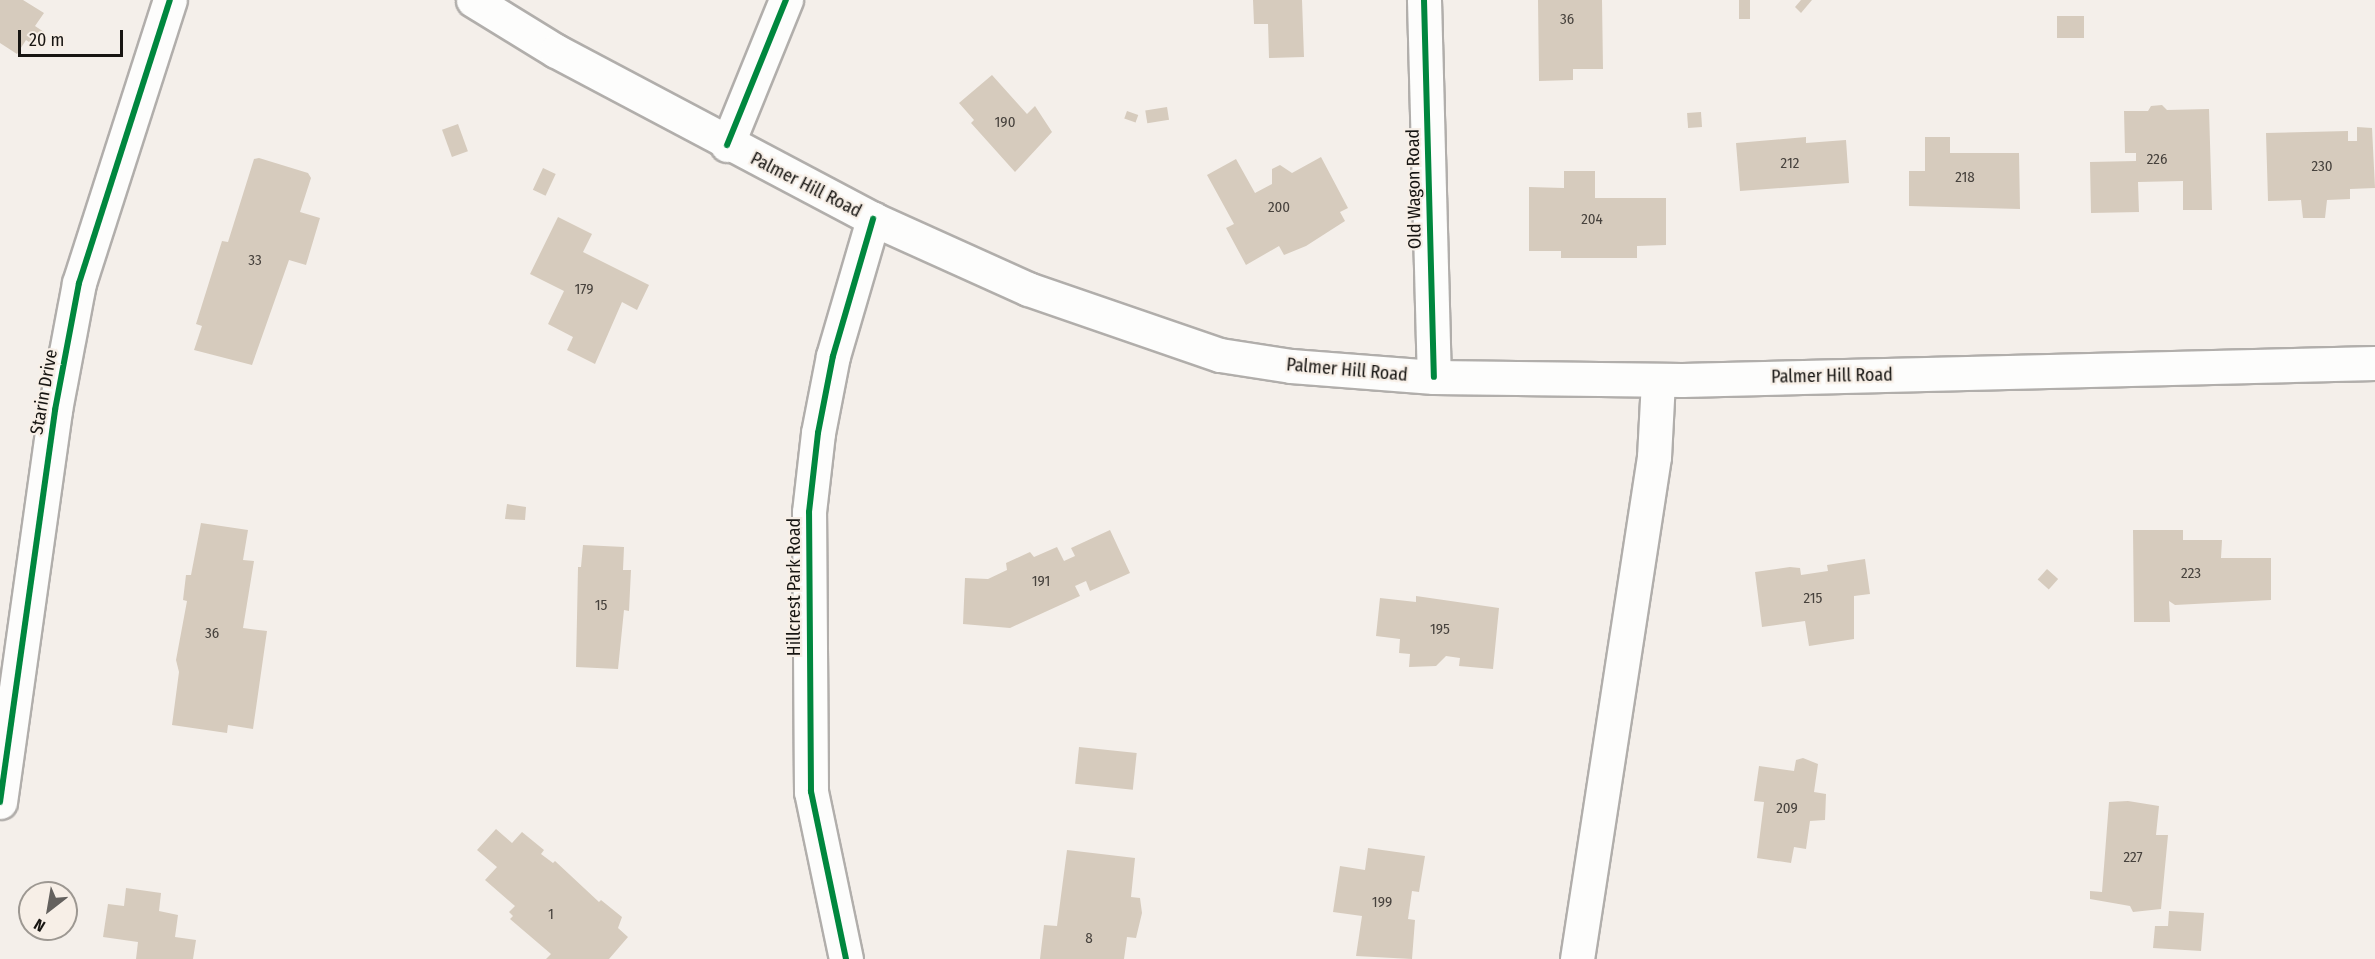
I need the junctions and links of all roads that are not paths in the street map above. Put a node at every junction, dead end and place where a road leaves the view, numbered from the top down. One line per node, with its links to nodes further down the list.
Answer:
1 (170, 0): 10 (street, Starin Drive)
2 (473, 0): 5 (street, Palmer Hill Road)
3 (786, 0): 5 (street)
4 (1424, 0): 8 (street, Old Wagon Road)
5 (727, 145): 6 (street, Palmer Hill Road)
6 (873, 219): 8 (street, Palmer Hill Road); 12 (street, Hillcrest Park Road)
7 (2375, 363): 9 (street, Palmer Hill Road)
8 (1434, 377): 9 (street, Palmer Hill Road)
9 (1659, 380): 13 (street)
10 (3, 754): 11 (street, Starin Drive)
11 (0, 802)
12 (846, 959)
13 (1577, 959)

